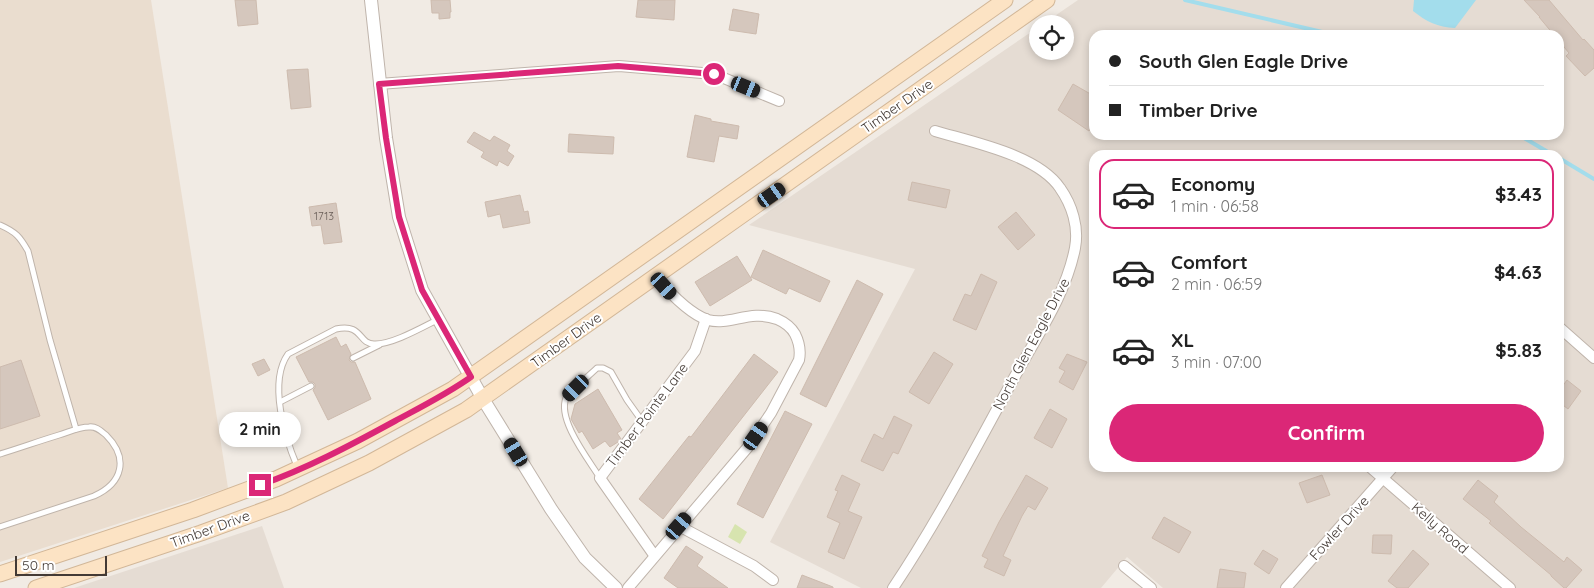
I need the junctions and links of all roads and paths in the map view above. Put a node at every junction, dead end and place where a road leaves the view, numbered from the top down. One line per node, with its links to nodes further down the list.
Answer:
1 (371, 0): 4 (street)
2 (1005, 0): 15 (main road, Timber Drive)
3 (1047, 0): 8 (main road, Timber Drive)
4 (379, 84): 5 (street); 9 (street)
5 (779, 101)
6 (935, 131): 36 (street, North Glen Eagle Drive)
7 (0, 225): 20 (lane)
8 (655, 276): 10 (street); 17 (main road, Timber Drive)
9 (439, 319): 12 (lane); 15 (street)
10 (706, 319): 19 (street, Timber Pointe Lane); 27 (street)
11 (1564, 331): 14 (street)
12 (384, 343): 13 (lane); 18 (lane)
13 (353, 358)
14 (1594, 358)
15 (471, 377): 17 (street); 22 (main road, Timber Drive)
16 (310, 386): 18 (lane)
17 (483, 399): 33 (main road, Timber Drive); 34 (street)
18 (280, 402): 22 (lane)
19 (642, 421): 25 (street, Timber Pointe Lane); 25 (lane)
20 (76, 430): 21 (lane); 28 (lane)
21 (0, 454)
22 (298, 469): 31 (main road, Timber Drive)
23 (1375, 472): 26 (street, Kelly Road)
24 (1388, 472): 26 (street, Fowler Drive)
25 (600, 478): 29 (street, Timber Pointe Lane)
26 (1383, 478): 38 (street, Fowler Drive); 39 (street, Kelly Road)
27 (679, 526): 29 (street); 32 (street)
28 (0, 527)
29 (654, 555): 35 (street)
30 (1124, 566): 37 (street)
31 (0, 574)
32 (773, 580)
33 (36, 588)
34 (616, 588)
35 (628, 588)
36 (893, 588)
37 (1150, 588)
38 (1286, 588)
39 (1510, 588)

